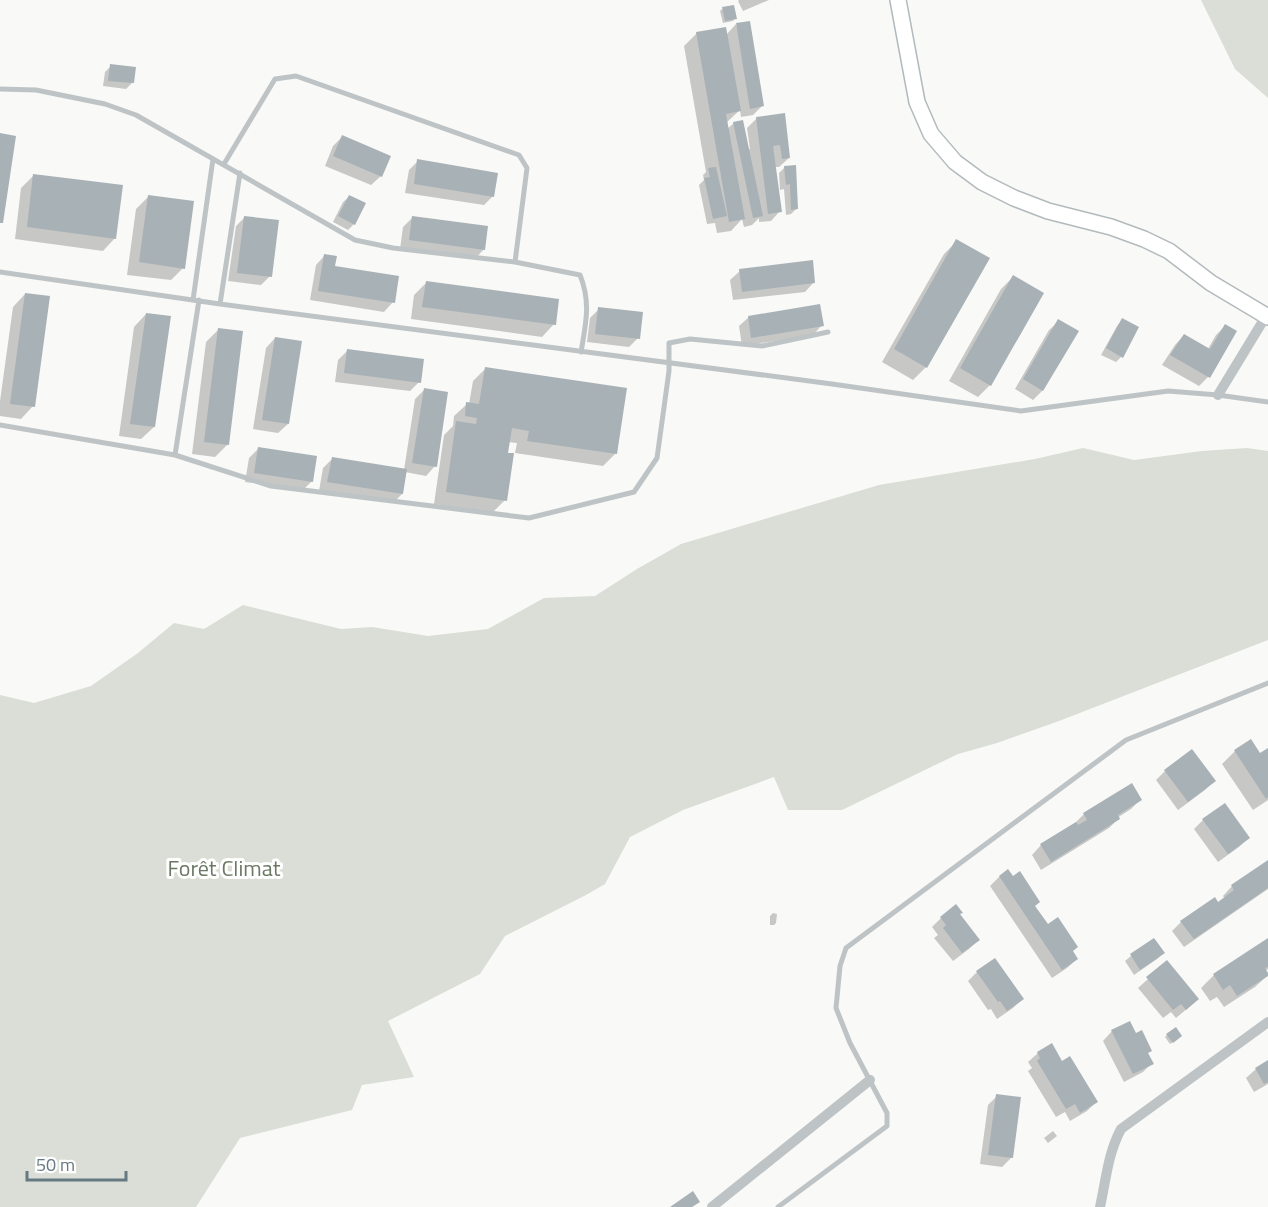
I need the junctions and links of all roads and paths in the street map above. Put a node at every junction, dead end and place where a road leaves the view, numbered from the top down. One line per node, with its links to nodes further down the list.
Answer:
1 (898, 0): 10 (main road)
2 (0, 89): 3 (lane)
3 (213, 159): 4 (lane); 8 (lane)
4 (224, 164): 5 (lane); 6 (lane)
5 (240, 173): 6 (lane); 9 (lane)
6 (515, 262): 12 (lane)
7 (0, 272): 8 (lane)
8 (196, 300): 9 (lane); 17 (lane)
9 (220, 304): 12 (lane)
10 (1267, 316): 14 (street)
11 (828, 332): 13 (lane)
12 (581, 352): 13 (lane)
13 (669, 363): 14 (lane); 17 (lane)
14 (1218, 395): 15 (lane)
15 (1268, 402)
16 (0, 425): 17 (lane)
17 (176, 455)
18 (1268, 683): 20 (lane)
19 (1268, 1022): 23 (street)
20 (870, 1080): 21 (street); 22 (lane)
21 (712, 1207)
22 (778, 1207)
23 (1100, 1207)

